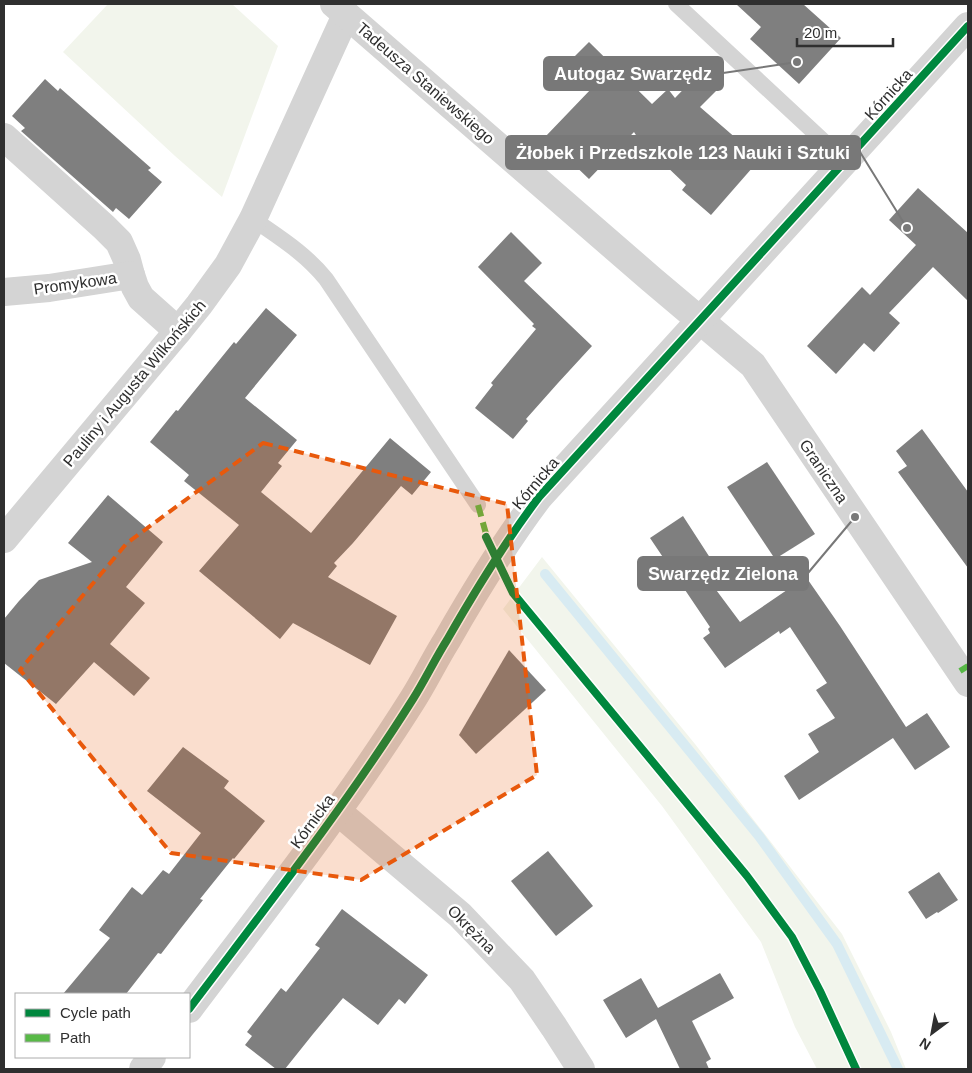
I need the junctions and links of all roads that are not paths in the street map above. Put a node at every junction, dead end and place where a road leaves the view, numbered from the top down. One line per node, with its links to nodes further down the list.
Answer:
1 (676, 4): 5 (lane)
2 (340, 9): 6 (street, Pauliny i Augusta Wilkońskich); 9 (street, Tadeusza Staniewskiego)
3 (968, 26): 5 (street, Kórnicka)
4 (4, 137): 7 (street)
5 (845, 161): 9 (street, Kórnicka)
6 (253, 219): 10 (street, Pauliny i Augusta Wilkońskich); 11 (lane)
7 (131, 275): 8 (street, Promykowa); 10 (street, Promykowa)
8 (4, 292)
9 (700, 320): 13 (street, Graniczna); 14 (street, Kórnicka)
10 (178, 331): 12 (street, Pauliny i Augusta Wilkońskich)
11 (478, 506)
12 (4, 539)
13 (966, 673)
14 (337, 811): 15 (street, Kórnicka); 18 (street, Okrężna)
15 (190, 1008)
16 (151, 1058): 17 (street)
17 (142, 1069)
18 (581, 1069)

